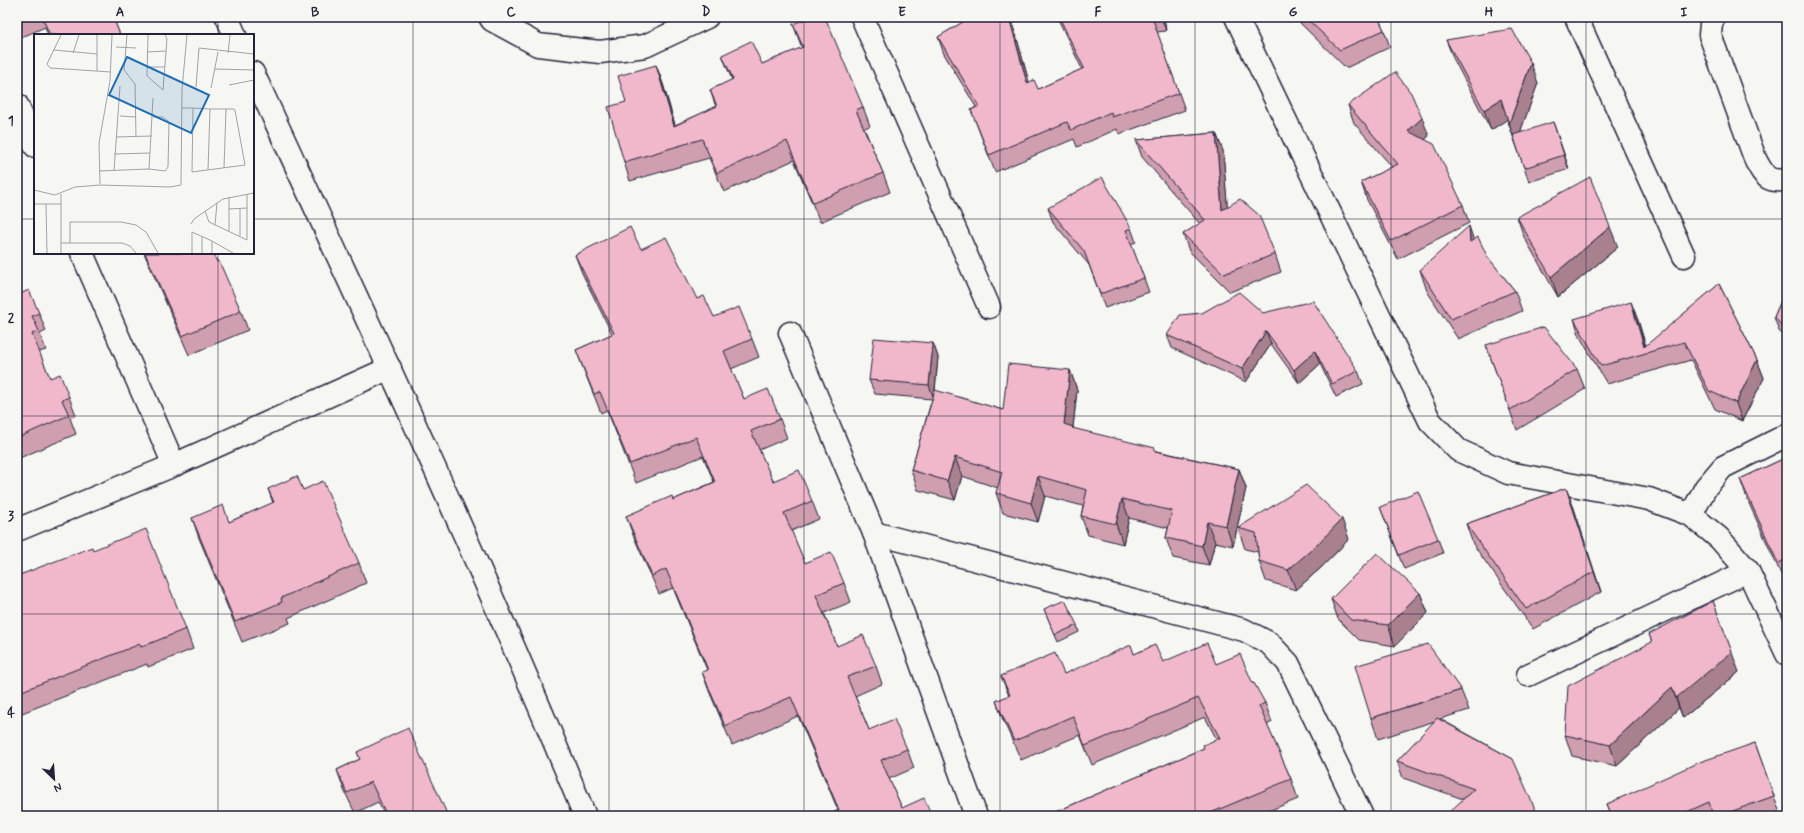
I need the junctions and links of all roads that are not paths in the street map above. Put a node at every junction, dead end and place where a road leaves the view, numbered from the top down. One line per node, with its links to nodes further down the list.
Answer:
1 (227, 17): 8 (street)
2 (490, 17): 3 (street)
3 (707, 17)
4 (862, 17): 15 (street)
5 (1236, 17): 20 (street)
6 (1576, 17): 14 (street)
7 (1714, 17): 12 (street)
8 (235, 34)
9 (254, 75): 17 (street)
10 (17, 105): 11 (street)
11 (34, 144)
12 (1787, 180)
13 (82, 254): 19 (street)
14 (1684, 256)
15 (989, 307)
16 (790, 333): 22 (street)
17 (390, 368): 19 (street); 26 (street)
18 (1787, 435): 20 (street)
19 (174, 465): 21 (street)
20 (1691, 516): 23 (street)
21 (17, 530)
22 (874, 533): 27 (street); 28 (street)
23 (1748, 571): 24 (street); 25 (street)
24 (1787, 654)
25 (1528, 676)
26 (585, 816)
27 (976, 816)
28 (1362, 816)

